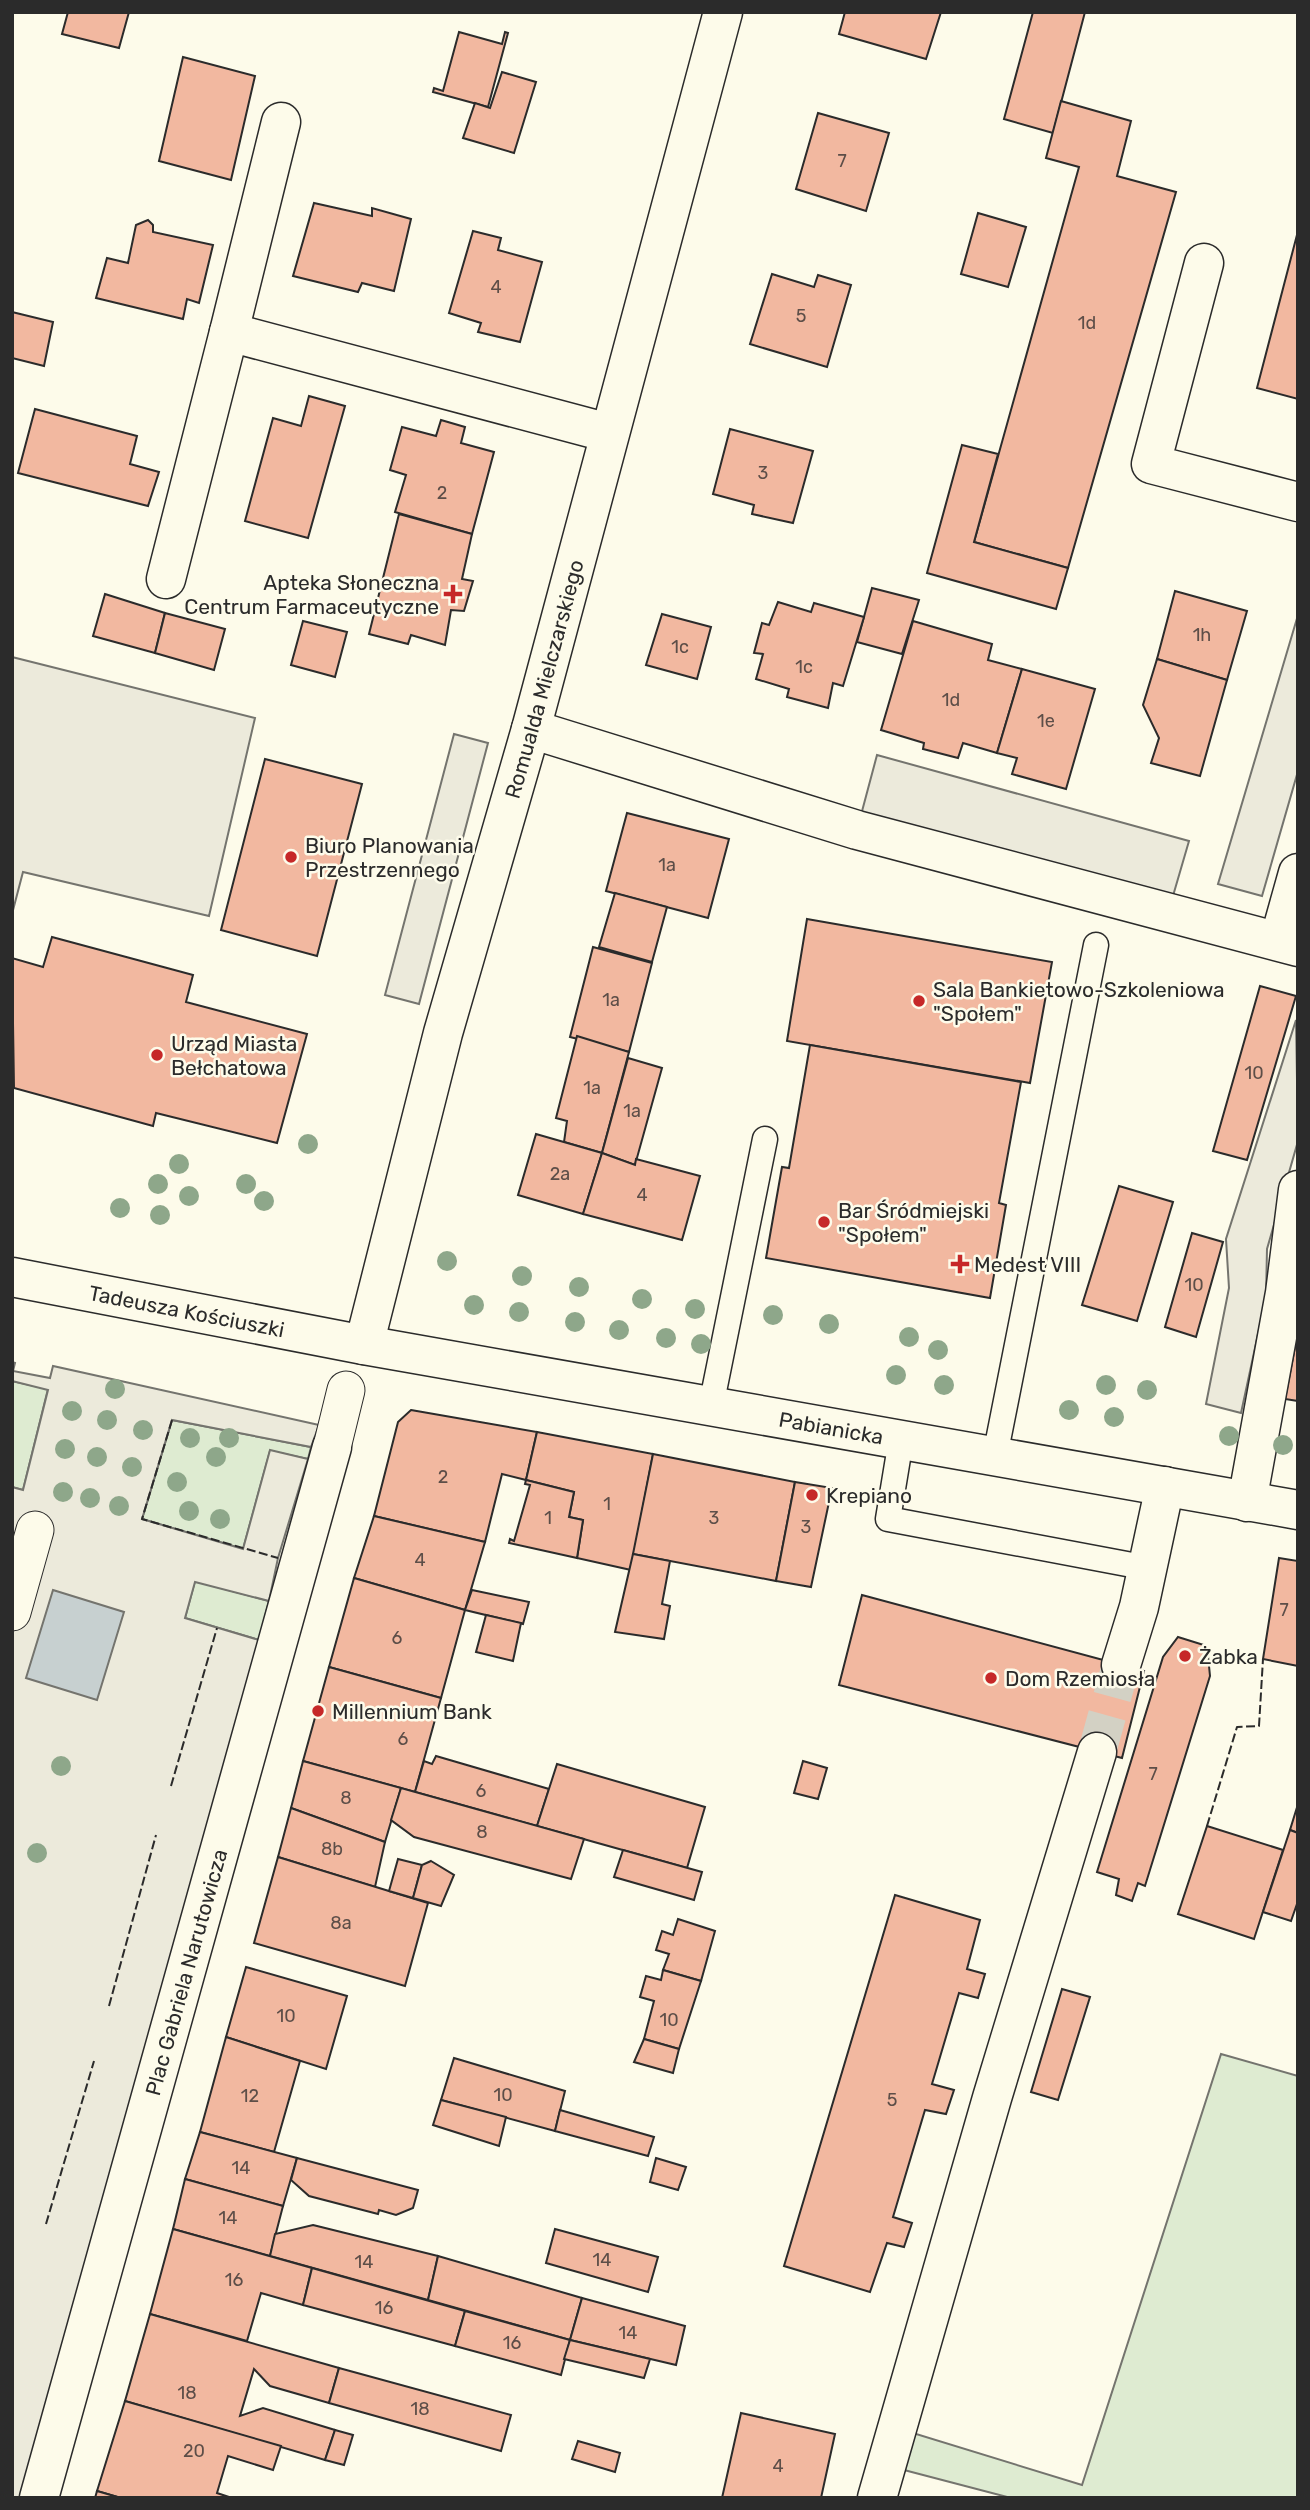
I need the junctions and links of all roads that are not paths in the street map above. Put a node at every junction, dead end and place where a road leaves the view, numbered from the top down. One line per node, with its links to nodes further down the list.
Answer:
1 (723, 12): 5 (street, Romualda Mielczarskiego)
2 (281, 122): 4 (street)
3 (1204, 262): 6 (street)
4 (229, 332): 5 (street); 7 (street)
5 (609, 433): 8 (street, Romualda Mielczarskiego)
6 (1298, 502)
7 (166, 579)
8 (531, 729): 10 (street); 15 (street, Romualda Mielczarskiego)
9 (1298, 873): 10 (street)
10 (1288, 944)
11 (1096, 945): 20 (lane)
12 (765, 1139): 17 (lane)
13 (1298, 1190): 22 (street)
14 (12, 1277): 15 (street, Tadeusza Kościuszki)
15 (363, 1345): 17 (street, Pabianicka)
16 (346, 1390): 19 (street)
17 (711, 1406): 18 (street, Pabianicka)
18 (901, 1440): 20 (street, Pabianicka); 25 (lane)
19 (332, 1447): 29 (street, Plac Gabriela Narutowicza)
20 (995, 1456): 21 (street, Pabianicka)
21 (1165, 1486): 22 (street, Pabianicka); 25 (street)
22 (1247, 1502): 23 (street, Pabianicka)
23 (1298, 1510)
24 (35, 1530): 26 (street)
25 (1148, 1568): 27 (street)
26 (12, 1612)
27 (1121, 1665)
28 (1097, 1752): 30 (street)
29 (40, 2498)
30 (877, 2498)

